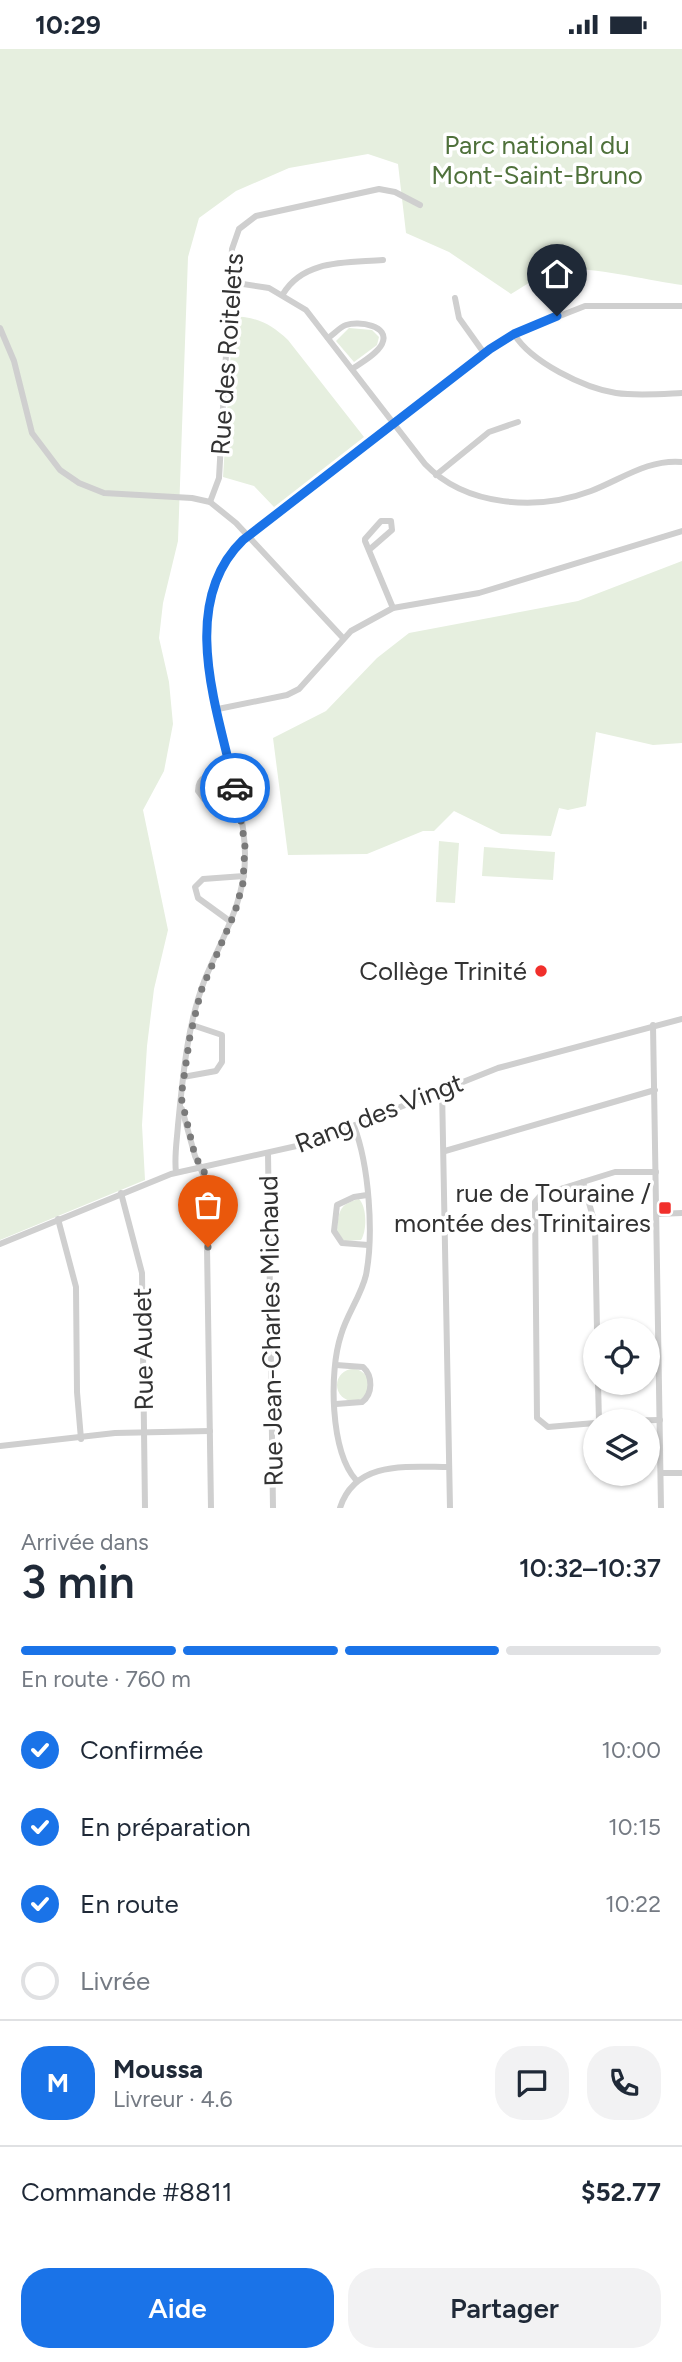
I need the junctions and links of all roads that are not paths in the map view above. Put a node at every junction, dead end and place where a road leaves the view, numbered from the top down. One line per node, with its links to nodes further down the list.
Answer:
1 (420, 205): 3 (street, Rue des Roitelets)
2 (383, 260): 4 (street)
3 (230, 282): 4 (street); 17 (street, Rue des Roitelets)
4 (283, 294): 9 (street)
5 (455, 297): 10 (street)
6 (682, 306): 8 (street)
7 (0, 328): 17 (street)
8 (514, 334): 10 (street); 12 (street)
9 (328, 338): 11 (street); 11 (street)
10 (484, 353): 14 (street)
11 (352, 369): 14 (street)
12 (682, 393)
13 (519, 422): 16 (street)
14 (394, 423): 16 (street); 19 (street)
15 (682, 462): 16 (street)
16 (436, 475)
17 (210, 502): 19 (street)
18 (682, 531): 21 (street)
19 (248, 536): 22 (street); 23 (street)
20 (369, 550): 20 (street); 21 (street)
21 (393, 608): 22 (street)
22 (343, 638): 23 (street)
23 (218, 709): 24 (street)
24 (231, 770): 25 (street); 25 (street)
25 (240, 811): 26 (street)
26 (244, 876): 27 (street); 27 (street)
27 (231, 922): 29 (street)
28 (682, 1019): 30 (street, Rang des Vingt)
29 (192, 1025): 31 (street); 31 (street)
30 (653, 1025): 32 (street, Rang des Vingt); 33 (street)
31 (183, 1077): 34 (street)
32 (442, 1089): 35 (street, Rang des Vingt); 36 (street)
33 (655, 1090): 36 (street); 39 (street)
34 (181, 1097): 38 (street); 40 (street)
35 (354, 1126): 37 (street, Rang des Vingt); 43 (street)
36 (445, 1151): 59 (street)
37 (268, 1153): 38 (street, Rang des Vingt); 65 (street, Rue Jean-Charles Michaud)
38 (202, 1167): 40 (street, Rang des Vingt); 55 (street)
39 (656, 1171): 41 (street); 45 (street)
40 (176, 1172): 42 (street, Rang des Vingt)
41 (583, 1182): 49 (street); 54 (street)
42 (121, 1193): 46 (street, Rang des Vingt); 56 (street, Rue Audet)
43 (368, 1195): 48 (street); 48 (street)
44 (682, 1213): 45 (street)
45 (657, 1214): 52 (street)
46 (58, 1220): 47 (street, Rang des Vingt); 57 (street)
47 (0, 1244)
48 (368, 1245): 50 (street)
49 (597, 1318)
50 (336, 1365): 51 (street); 51 (street)
51 (336, 1404): 62 (street)
52 (660, 1409)
53 (660, 1420): 60 (street)
54 (583, 1423)
55 (210, 1431): 56 (street); 64 (street)
56 (145, 1432): 57 (street); 63 (street, Rue Audet)
57 (81, 1439): 58 (street)
58 (0, 1446)
59 (449, 1467): 62 (street); 67 (street)
60 (661, 1473): 61 (street); 68 (street)
61 (682, 1473)
62 (356, 1481): 66 (street)
63 (145, 1508)
64 (211, 1508)
65 (273, 1508)
66 (340, 1508)
67 (450, 1508)
68 (661, 1508)

